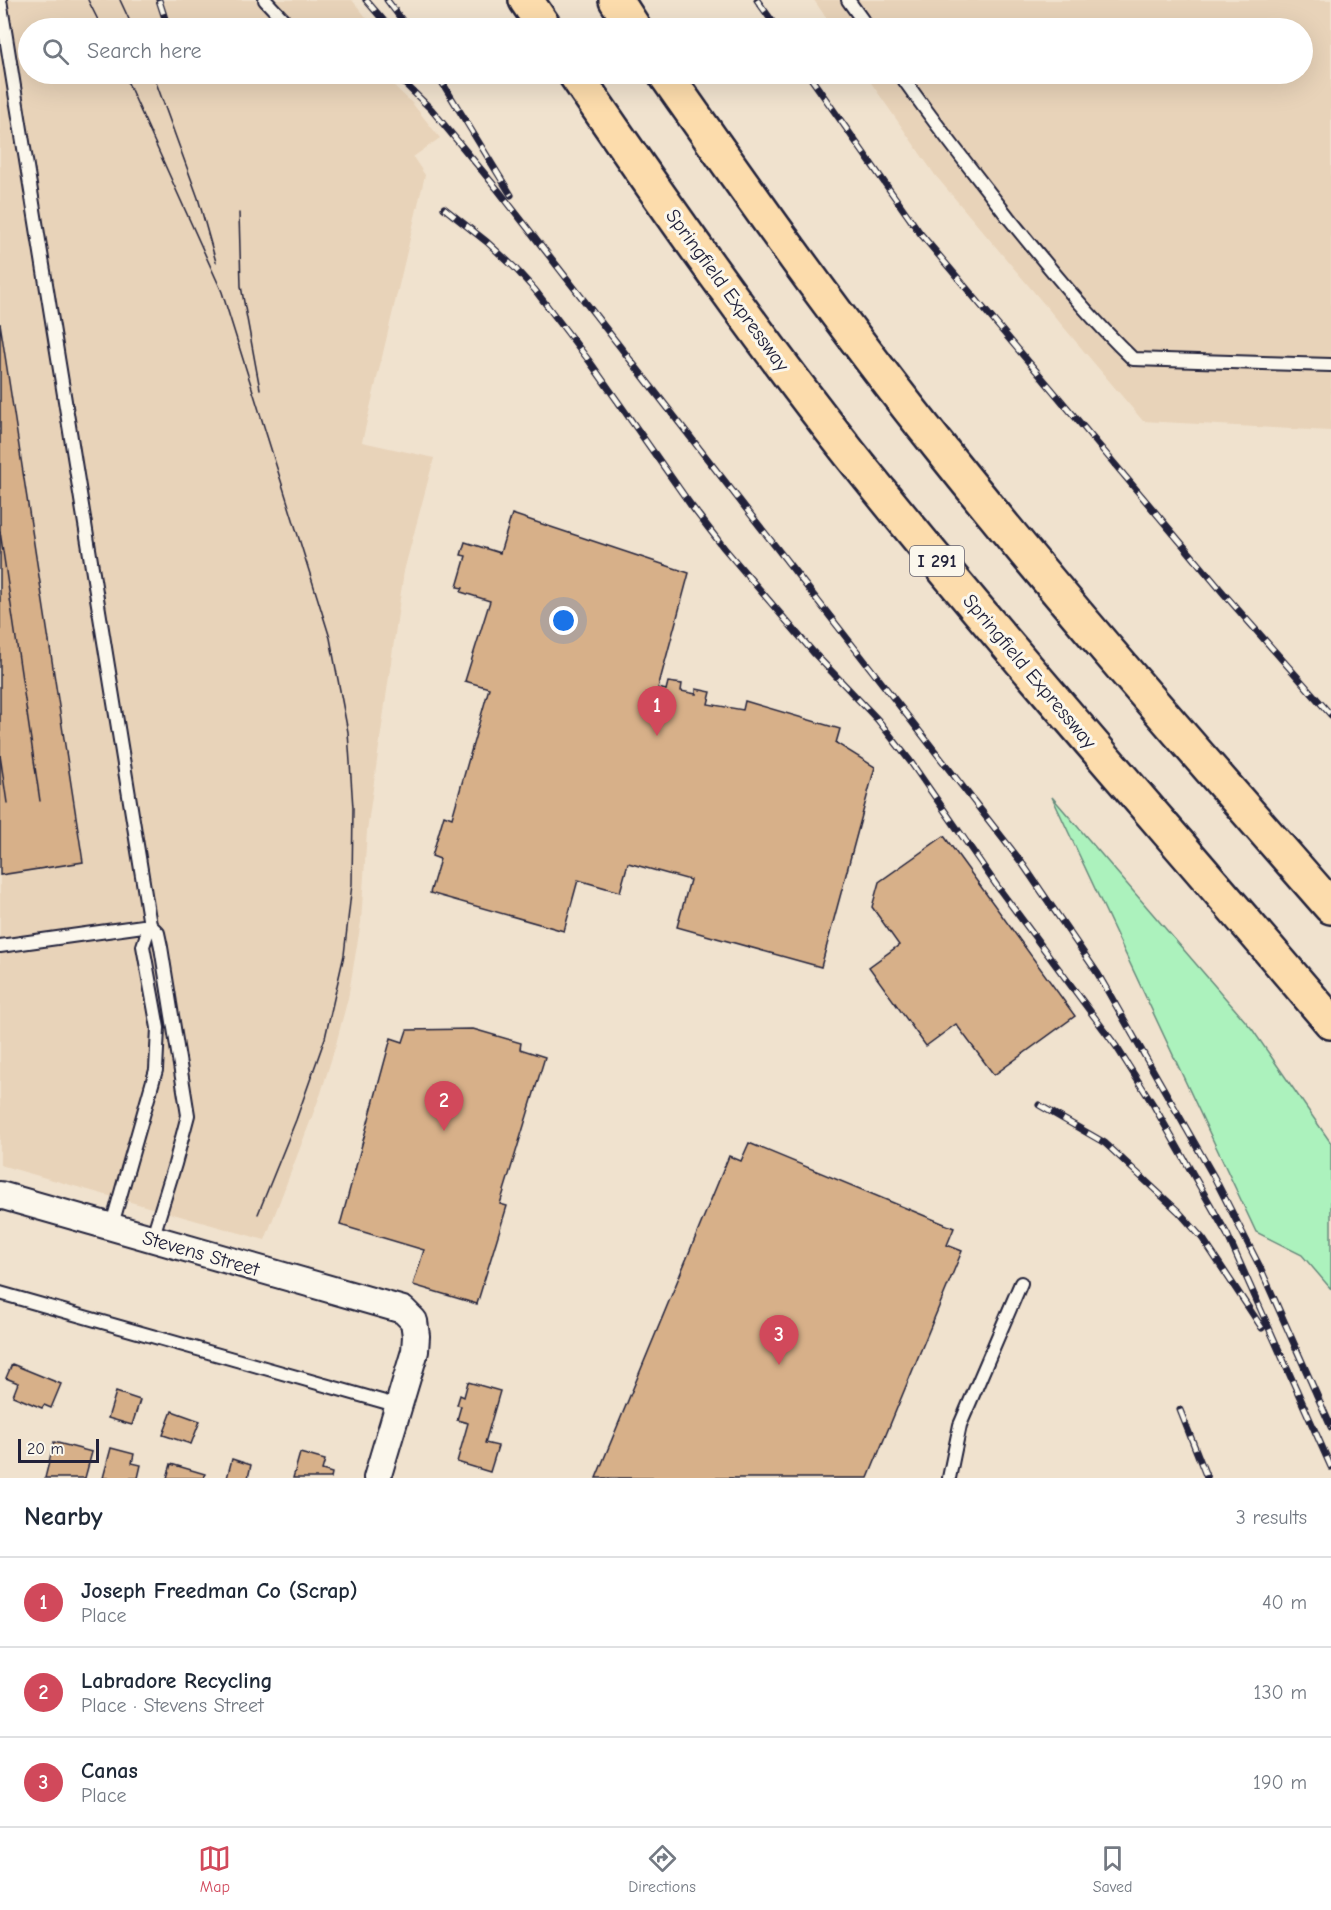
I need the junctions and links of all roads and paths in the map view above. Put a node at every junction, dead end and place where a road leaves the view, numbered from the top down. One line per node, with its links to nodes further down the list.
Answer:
1 (0, 0): 15 (lane)
2 (265, 0): 6 (lane)
3 (526, 0): 7 (highway)
4 (616, 0): 8 (highway)
5 (848, 0): 9 (lane)
6 (282, 18)
7 (538, 18)
8 (628, 18)
9 (861, 18)
10 (582, 84): 17 (highway, Springfield Expressway / I 291)
11 (672, 84): 14 (highway)
12 (907, 84): 13 (lane)
13 (1331, 365)
14 (1331, 907)
15 (150, 925): 16 (lane); 19 (lane); 20 (lane)
16 (0, 946)
17 (1331, 1022)
18 (0, 1195): 19 (street, Stevens Street)
19 (111, 1228): 20 (street, Stevens Street)
20 (152, 1239): 23 (street, Stevens Street)
21 (1021, 1283): 25 (lane)
22 (0, 1293): 23 (lane)
23 (399, 1406): 24 (street)
24 (377, 1478)
25 (949, 1478)

